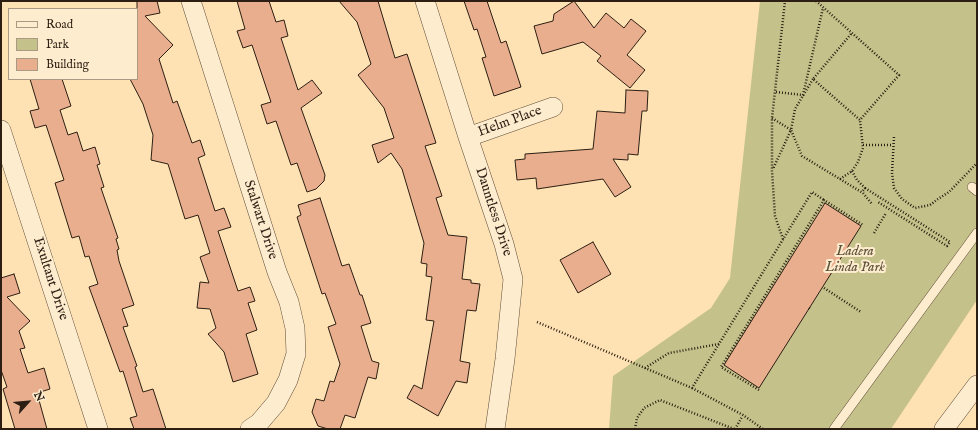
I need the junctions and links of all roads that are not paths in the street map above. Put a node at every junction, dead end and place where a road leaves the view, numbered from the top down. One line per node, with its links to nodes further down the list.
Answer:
1 (191, 1): 9 (street, Stalwart Drive)
2 (425, 1): 5 (street, Dauntless Drive)
3 (553, 107): 5 (street, Helm Place)
4 (1, 130): 8 (street, Exultant Drive)
5 (468, 137): 10 (street, Dauntless Drive)
6 (977, 233): 11 (lane)
7 (977, 385): 12 (street)
8 (98, 429)
9 (250, 429)
10 (495, 429)
11 (834, 429)
12 (944, 429)

